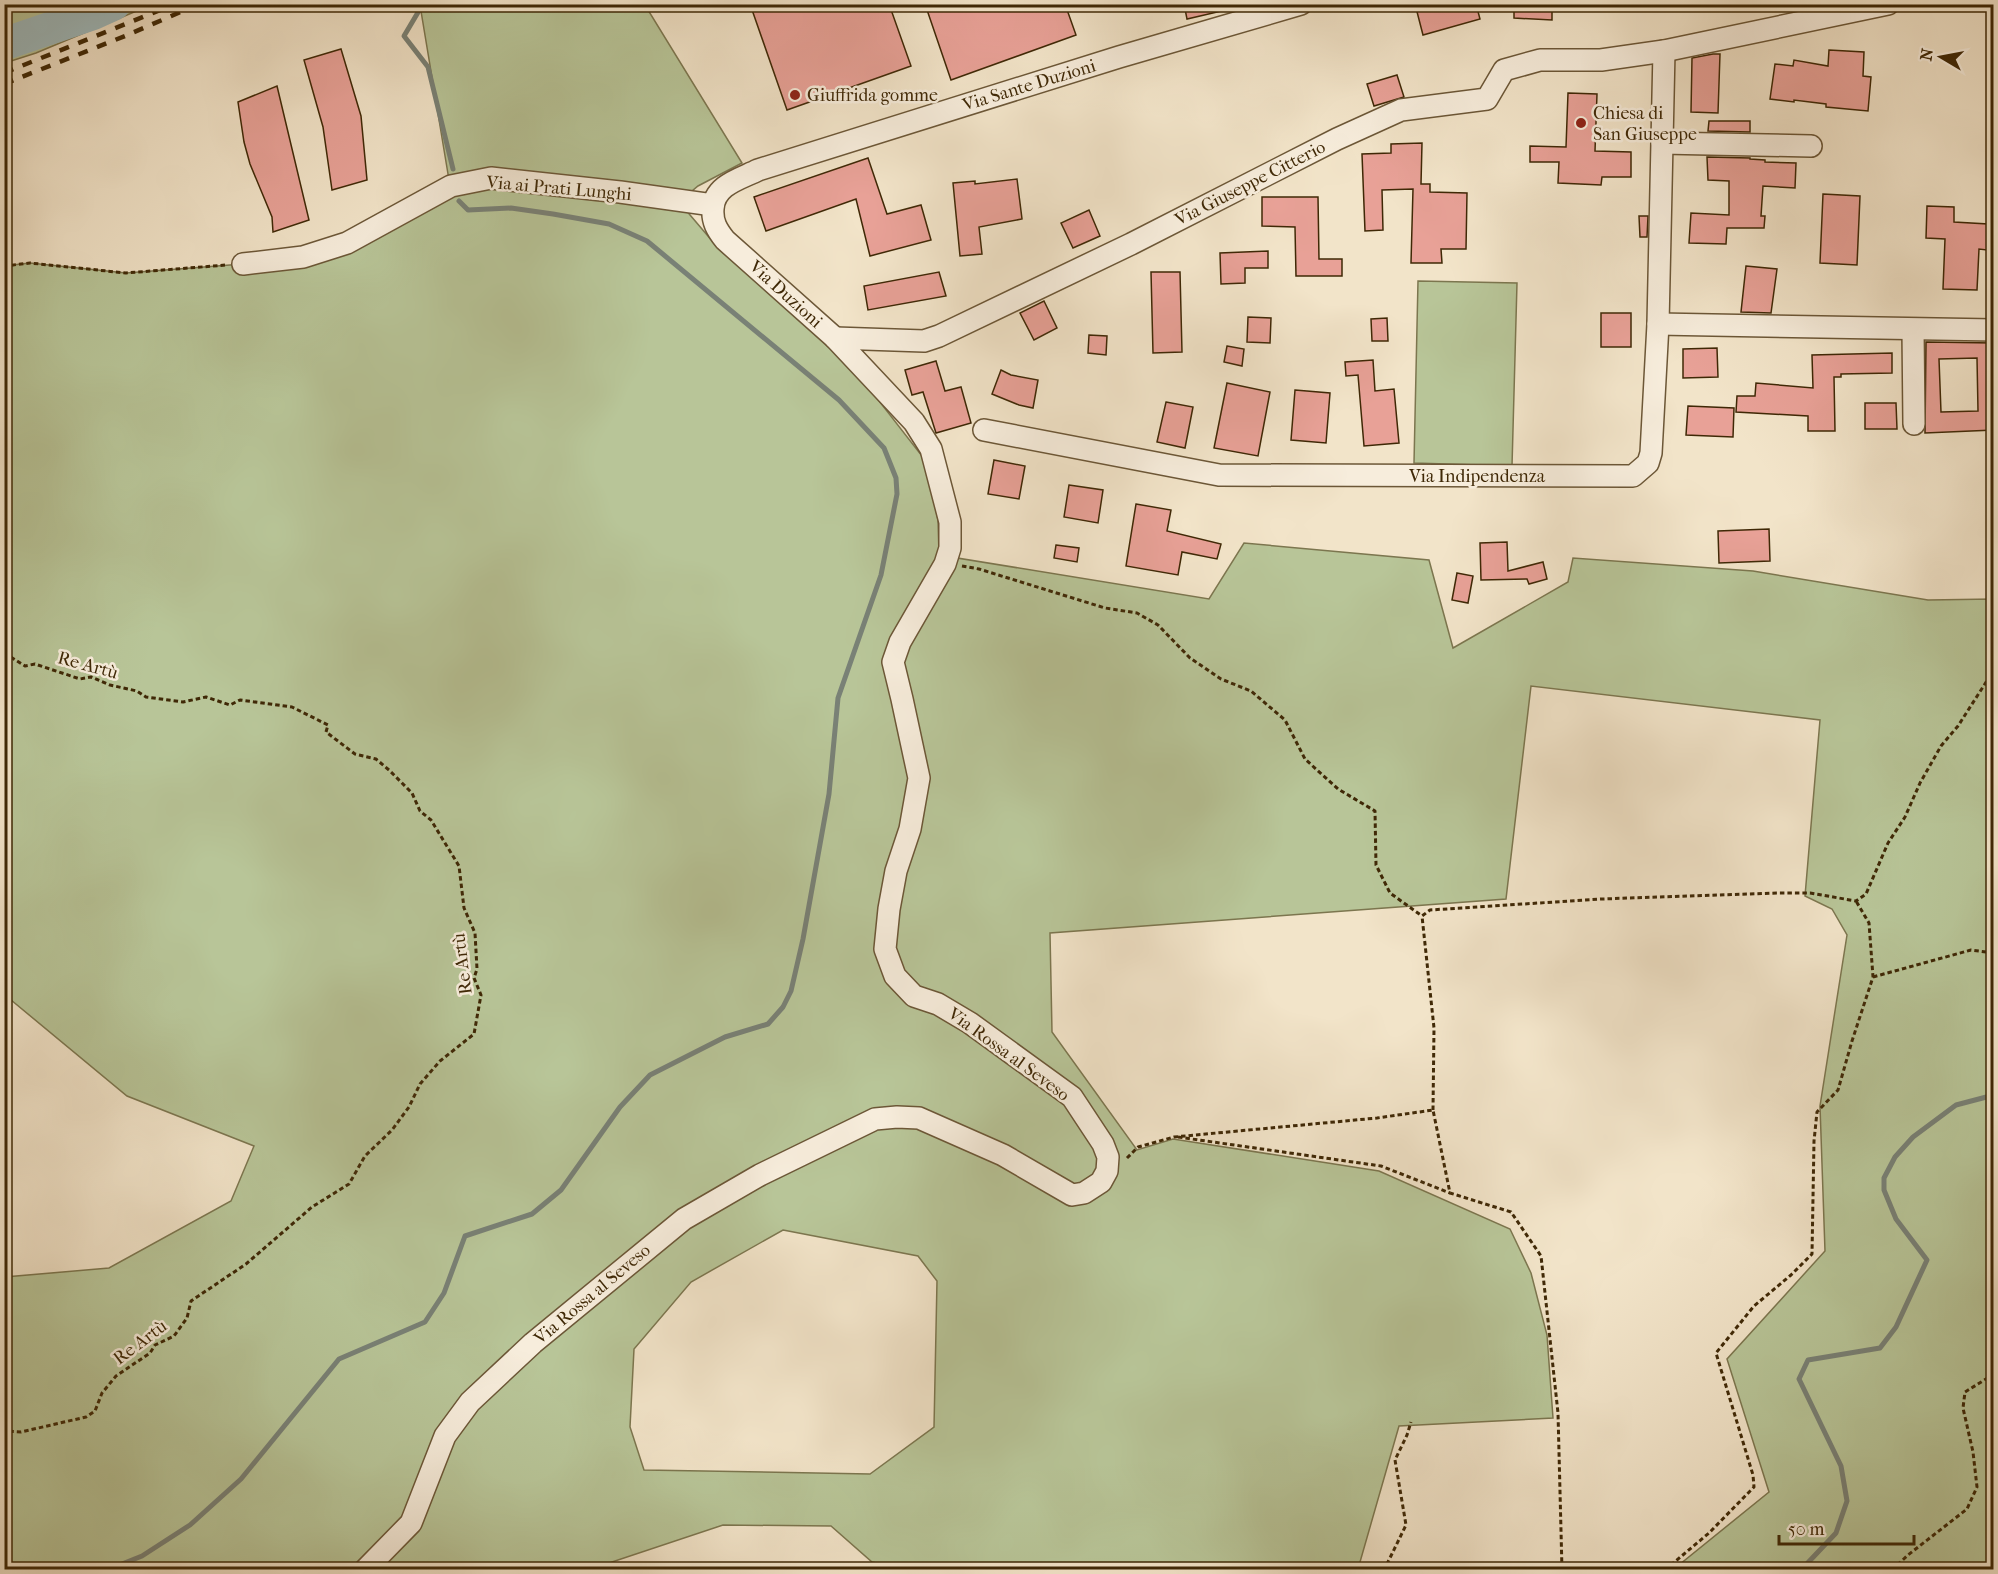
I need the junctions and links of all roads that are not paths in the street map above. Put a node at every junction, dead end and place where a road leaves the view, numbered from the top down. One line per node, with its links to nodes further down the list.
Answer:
1 (1301, 4): 6 (street, Via Sante Duzioni)
2 (1888, 4): 3 (street)
3 (1664, 51): 4 (street, Via Indipendenza); 11 (street, Via Giuseppe Citterio)
4 (1662, 143): 5 (street); 8 (street, Via Indipendenza)
5 (1811, 146)
6 (713, 206): 7 (street, Via ai Prati Lunghi); 11 (street, Via Duzioni)
7 (243, 264)
8 (1658, 324): 9 (street); 14 (street, Via Indipendenza)
9 (1913, 330): 10 (street); 13 (street)
10 (1994, 330)
11 (835, 338): 12 (street, Via Duzioni)
12 (914, 422): 15 (street, Via Rossa al Seveso)
13 (1914, 424)
14 (984, 430)
15 (365, 1569)

